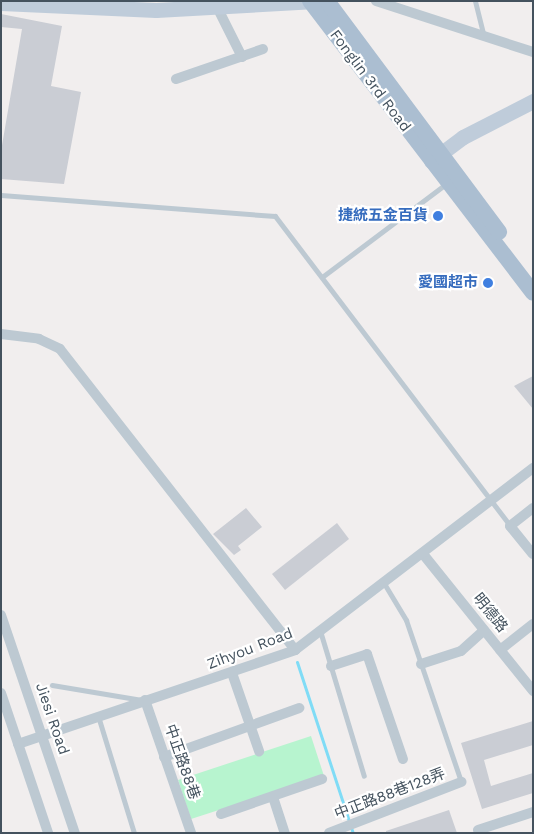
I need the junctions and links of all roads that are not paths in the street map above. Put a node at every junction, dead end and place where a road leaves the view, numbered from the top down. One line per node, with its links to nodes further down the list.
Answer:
1 (316, 1): 6 (street); 13 (main road, Fonglin 3rd Road)
2 (376, 1): 7 (street)
3 (475, 1): 7 (lane)
4 (1, 2): 5 (street)
5 (67, 4): 6 (street)
6 (217, 7): 10 (street)
7 (484, 36): 9 (street)
8 (263, 48): 10 (street)
9 (533, 52)
10 (242, 57): 11 (street)
11 (176, 79)
12 (533, 101): 13 (street)
13 (435, 158): 14 (main road); 16 (main road)
14 (447, 183): 17 (lane); 18 (main road)
15 (1, 195): 17 (lane)
16 (533, 275)
17 (322, 277): 21 (lane)
18 (533, 293)
19 (1, 334): 31 (street)
20 (533, 468): 21 (street, Zihyou Road)
21 (491, 501): 23 (lane); 24 (street, Zihyou Road)
22 (533, 508): 23 (street)
23 (510, 526): 25 (street)
24 (423, 554): 26 (street, Zihyou Road); 29 (street, 明德路)
25 (533, 554)
26 (385, 584): 30 (street, Zihyou Road); 33 (lane)
27 (1, 615): 43 (street, Jiesi Road)
28 (533, 624): 32 (street)
29 (484, 630): 32 (street, 明德路); 33 (street)
30 (321, 634): 31 (street, Zihyou Road); 34 (lane)
31 (295, 650): 35 (street, Zihyou Road)
32 (500, 650): 37 (street, 明德路)
33 (421, 664): 50 (lane)
34 (331, 666): 47 (street); 48 (lane)
35 (232, 673): 39 (street, Zihyou Road); 42 (street)
36 (52, 685): 39 (lane)
37 (532, 689)
38 (1, 692): 44 (street)
39 (145, 700): 41 (street, Zihyou Road); 46 (street, 中正路88巷)
40 (299, 708): 42 (street)
41 (98, 714): 43 (street, Zihyou Road); 57 (lane)
42 (251, 727): 45 (street); 46 (street)
43 (41, 733): 44 (street, Zihyou Road); 56 (street, Jiesi Road)
44 (18, 744): 55 (street)
45 (259, 751)
46 (164, 757): 58 (street, 中正路88巷)
47 (403, 759)
48 (364, 776)
49 (322, 779): 51 (street)
50 (461, 782): 60 (street, 中正路88巷128弄)
51 (273, 797): 53 (street); 59 (street)
52 (533, 812): 54 (street)
53 (222, 814)
54 (478, 830)
55 (48, 833)
56 (74, 833)
57 (134, 833)
58 (191, 833)
59 (285, 833)
60 (329, 833)

